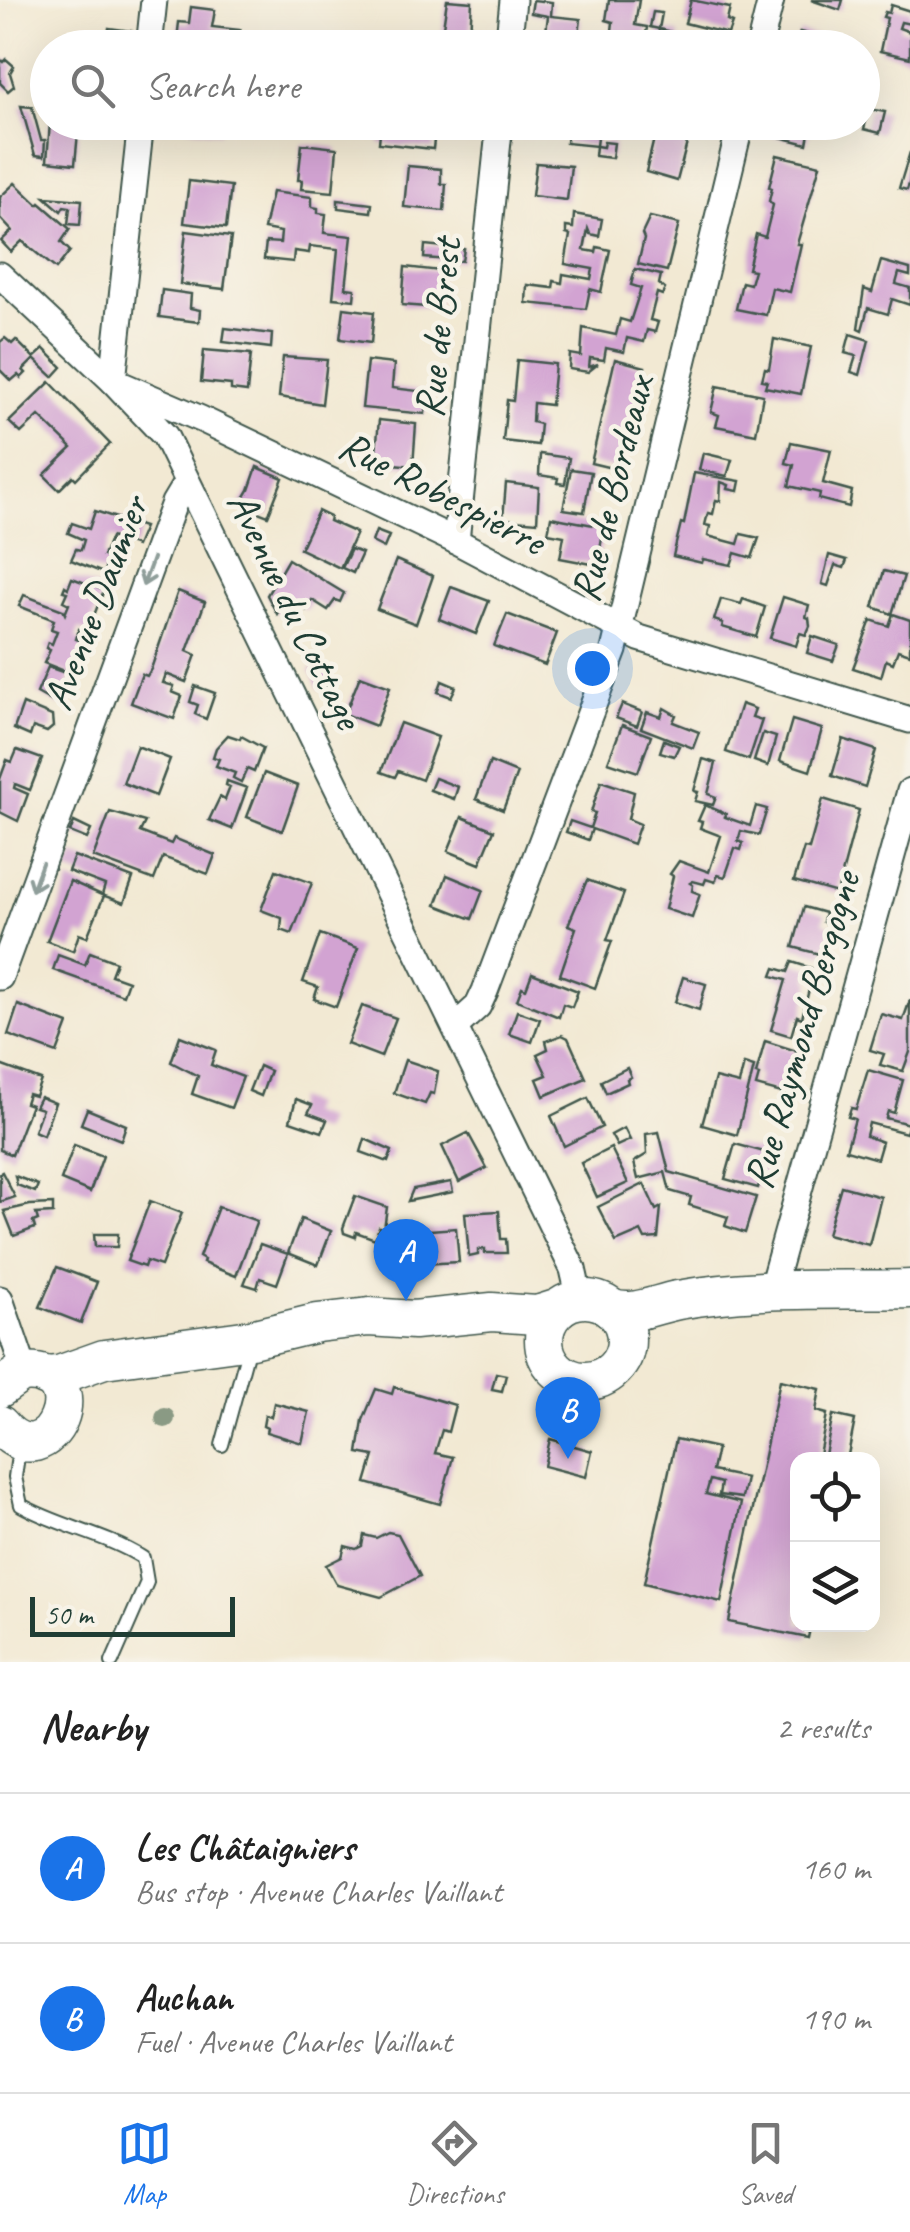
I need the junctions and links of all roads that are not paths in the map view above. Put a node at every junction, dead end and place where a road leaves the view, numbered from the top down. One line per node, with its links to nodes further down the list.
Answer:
1 (154, 0): 4 (street)
2 (512, 0): 5 (street)
3 (771, 0): 6 (street)
4 (151, 30)
5 (510, 30)
6 (764, 30)
7 (139, 140): 11 (street)
8 (498, 140): 13 (street, Rue de Brest)
9 (738, 140): 14 (street, Rue de Bordeaux)
10 (4, 286): 11 (street, Avenue du Cottage)
11 (113, 381): 12 (street, Avenue du Cottage); 13 (street, Rue Robespierre)
12 (186, 483): 17 (street, Avenue Daumier, one-way to 17); 18 (street, Avenue du Cottage)
13 (456, 541): 14 (street, Rue Robespierre)
14 (620, 628): 15 (street, Rue Robespierre); 18 (street, Rue de Bordeaux)
15 (910, 720)
16 (910, 791): 20 (street, Rue Raymond Bergogne)
17 (0, 977)
18 (456, 1026): 23 (street, Avenue du Cottage)
19 (910, 1289): 20 (main road)
20 (770, 1292): 21 (main road)
21 (706, 1296): 23 (main road); 26 (main road)
22 (0, 1299): 29 (street)
23 (583, 1305): 24 (main road); 26 (main road); 27 (main road)
24 (458, 1316): 25 (main road); 27 (main road)
25 (251, 1339): 28 (main road); 32 (lane)
26 (624, 1350): 27 (main road)
27 (546, 1354)
28 (139, 1356): 29 (main road); 30 (main road)
29 (14, 1381): 30 (main road)
30 (64, 1410): 31 (main road)
31 (10, 1432): 33 (lane)
32 (222, 1445)
33 (112, 1662)

